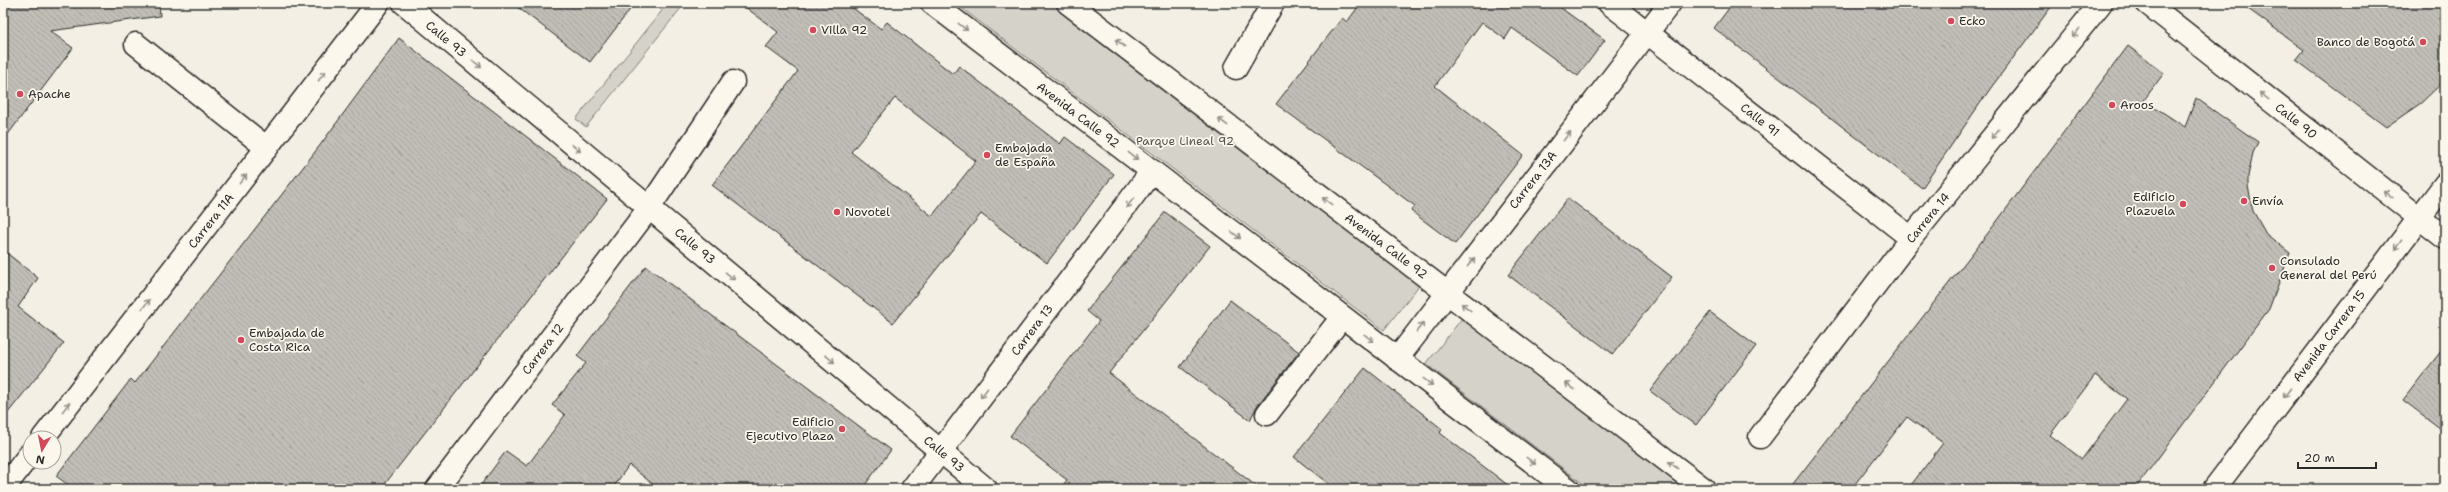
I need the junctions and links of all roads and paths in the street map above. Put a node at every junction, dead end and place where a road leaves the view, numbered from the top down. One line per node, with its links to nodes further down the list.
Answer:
1 (378, 3): 14 (street, Carrera 11A, one-way to 1)
2 (404, 3): 17 (street, Calle 93, one-way to 17)
3 (932, 3): 15 (street, Avenida Calle 92, one-way to 15)
4 (1068, 3): 21 (street, Avenida Calle 92, one-way to 4)
5 (1273, 3): 12 (street)
6 (1609, 3): 10 (street, Calle 91)
7 (1670, 3): 10 (street, Carrera 13A)
8 (2101, 3): 19 (street, Carrera 14, one-way to 19)
9 (2147, 3): 18 (street, Calle 90, one-way to 9)
10 (1647, 32): 19 (street, Calle 91); 21 (street, Carrera 13A, one-way to 10)
11 (136, 44): 14 (street)
12 (1236, 68)
13 (733, 82): 17 (street, Carrera 12)
14 (267, 148): 25 (street, Carrera 11A, one-way to 14)
15 (1152, 171): 22 (street, Avenida Calle 92, one-way to 22); 27 (street, Carrera 13, one-way to 27)
16 (2445, 184): 18 (street, Avenida Carrera 15)
17 (649, 208): 27 (street, Calle 93, one-way to 27); 30 (street, Carrera 12)
18 (2419, 218): 20 (street, Calle 90); 35 (street, Avenida Carrera 15, one-way to 35)
19 (1911, 238): 26 (street, Carrera 14)
20 (2445, 238)
21 (1447, 293): 23 (street, Carrera 13A, one-way to 21); 34 (street, Avenida Calle 92, one-way to 21)
22 (1342, 317): 23 (street, Avenida Calle 92, one-way to 23); 24 (street)
23 (1397, 359): 33 (street, Avenida Calle 92, one-way to 33)
24 (1268, 414)
25 (49, 430)
26 (1760, 437)
27 (940, 450): 31 (street, Carrera 13); 32 (street, Calle 93)
28 (22, 465): 29 (street)
29 (5, 487)
30 (437, 489)
31 (912, 489)
32 (986, 489)
33 (1568, 489)
34 (1704, 489)
35 (2214, 489)

